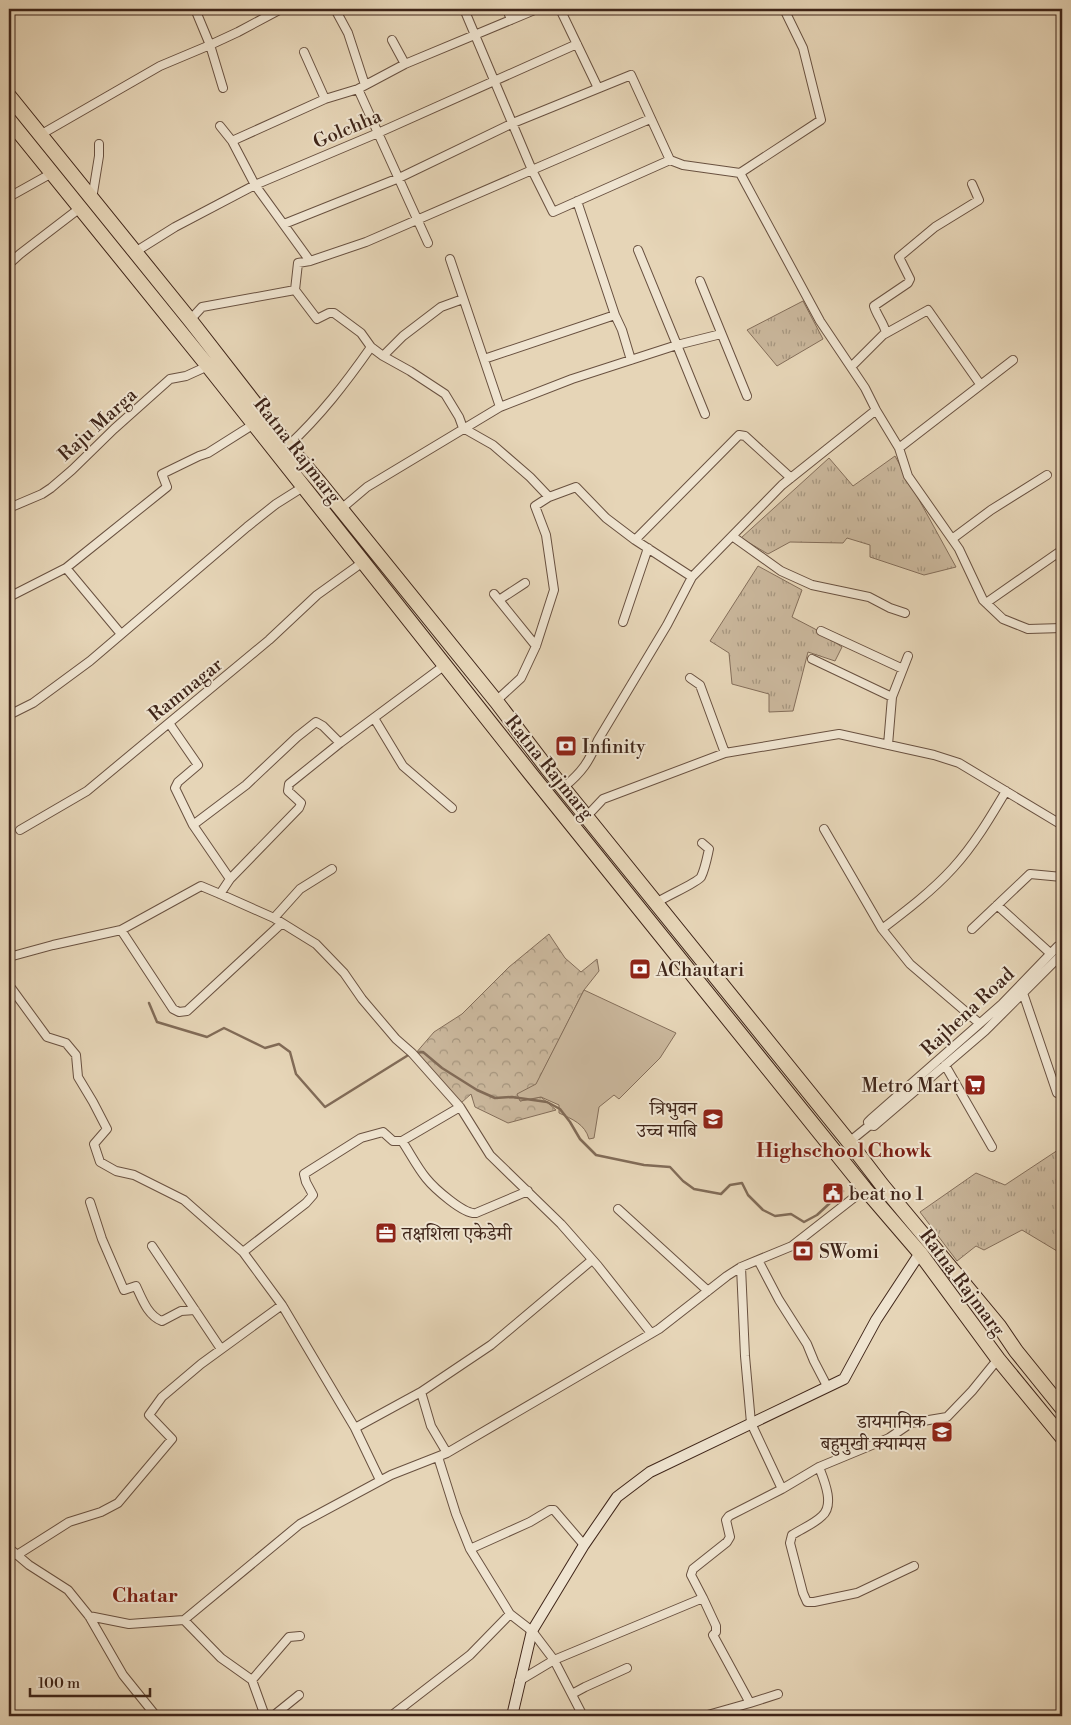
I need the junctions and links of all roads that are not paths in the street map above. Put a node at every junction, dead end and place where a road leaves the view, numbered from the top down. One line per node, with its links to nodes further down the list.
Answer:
1 (195, 9): 13 (street)
2 (281, 9): 13 (street)
3 (335, 9): 17 (street)
4 (464, 9): 10 (street)
5 (507, 9): 9 (street)
6 (537, 9): 9 (street)
7 (560, 9): 12 (street)
8 (784, 9): 33 (street)
9 (511, 20): 10 (street)
10 (476, 35): 15 (street); 16 (street)
11 (392, 40): 15 (street)
12 (577, 44): 16 (street, Golchha); 19 (street)
13 (210, 45): 18 (street); 27 (street)
14 (304, 52): 21 (street)
15 (405, 64): 17 (street)
16 (494, 81): 24 (street); 26 (street, Golchha)
17 (362, 87): 21 (street); 26 (street)
18 (223, 88)
19 (598, 88): 22 (street); 24 (street)
20 (9, 96): 27 (highway, Ratna Rajmarg)
21 (325, 99): 28 (street)
22 (650, 118): 30 (street); 31 (street)
23 (9, 120): 32 (highway, Ratna Rajmarg)
24 (514, 123): 31 (street); 34 (street)
25 (220, 126): 28 (street)
26 (378, 133): 34 (street); 35 (street, Golchha)
27 (40, 135): 38 (highway, Ratna Rajmarg)
28 (232, 141): 35 (street)
29 (99, 144): 38 (street)
30 (670, 160): 33 (street); 39 (street)
31 (532, 170): 39 (street); 41 (street)
32 (52, 173): 37 (street); 40 (highway, Ratna Rajmarg)
33 (740, 173): 63 (street)
34 (399, 178): 41 (street); 42 (street)
35 (255, 184): 42 (street); 45 (street, Golchha)
36 (972, 184): 54 (street)
37 (9, 197)
38 (92, 200): 45 (highway, Ratna Rajmarg)
39 (577, 201): 52 (street)
40 (80, 208): 48 (street); 62 (highway, Ratna Rajmarg)
41 (417, 221): 43 (street); 47 (street)
42 (284, 224): 47 (street)
43 (428, 243)
44 (638, 250): 56 (street)
45 (135, 252): 53 (highway, Ratna Rajmarg)
46 (450, 259): 51 (street)
47 (310, 261): 50 (street)
48 (9, 264)
49 (700, 281): 55 (street)
50 (295, 290): 53 (street); 57 (street)
51 (463, 299): 58 (street); 59 (street)
52 (614, 315): 59 (street); 60 (street)
53 (190, 320): 71 (highway, Ratna Rajmarg)
54 (886, 333): 63 (street); 64 (street)
55 (721, 334): 56 (street); 65 (street)
56 (677, 345): 60 (street); 68 (street)
57 (371, 347): 58 (street); 71 (street)
58 (383, 356): 70 (street)
59 (484, 358): 66 (street)
60 (631, 360): 66 (street)
61 (1013, 360): 64 (street)
62 (208, 366): 69 (highway, Ratna Rajmarg); 77 (street, Raju Marga)
63 (852, 366): 67 (street)
64 (980, 384): 72 (street)
65 (746, 396)
66 (500, 407): 70 (street)
67 (876, 410): 72 (street); 74 (street)
68 (705, 414)
69 (254, 424): 75 (highway, Ratna Rajmarg); 85 (street)
70 (463, 428): 76 (street); 78 (street)
71 (288, 446): 78 (highway, Ratna Rajmarg)
72 (899, 448): 80 (street)
73 (1047, 474): 80 (street)
74 (791, 478): 79 (street); 81 (street)
75 (303, 487): 84 (highway, Ratna Rajmarg); 94 (street)
76 (549, 497): 81 (street); 95 (street)
77 (9, 508)
78 (341, 509): 102 (highway, Ratna Rajmarg)
79 (732, 536): 86 (street); 90 (street)
80 (952, 539): 89 (street)
81 (636, 540): 82 (street)
82 (648, 548): 86 (street); 91 (street)
83 (1062, 550): 89 (street)
84 (363, 562): 98 (highway, Ratna Rajmarg); 105 (street, Ramnagar)
85 (66, 568): 88 (street); 94 (street)
86 (692, 577): 109 (street)
87 (525, 583): 95 (street)
88 (9, 597)
89 (986, 603): 92 (street)
90 (906, 613)
91 (623, 622)
92 (1062, 628)
93 (822, 631): 99 (street)
94 (121, 634): 103 (street)
95 (536, 646): 102 (street)
96 (908, 656): 99 (street)
97 (812, 659): 101 (street)
98 (444, 665): 104 (street); 144 (highway, Ratna Rajmarg)
99 (903, 669): 101 (street)
100 (690, 678): 108 (street)
101 (892, 696): 107 (street)
102 (496, 701): 109 (highway, Ratna Rajmarg)
103 (9, 715)
104 (374, 718): 106 (street); 111 (street)
105 (169, 723): 113 (street); 116 (street, Ramnagar)
106 (340, 743): 113 (street); 120 (street)
107 (888, 745): 108 (street); 110 (street)
108 (725, 753): 112 (street)
109 (564, 786): 112 (highway, Ratna Rajmarg)
110 (1006, 791): 114 (street); 126 (street)
111 (452, 808)
112 (587, 816): 122 (highway, Ratna Rajmarg)
113 (193, 825): 120 (street)
114 (1062, 825)
115 (824, 829): 126 (street)
116 (20, 830)
117 (702, 844): 122 (street)
118 (332, 869): 124 (street)
119 (1062, 877): 123 (street)
120 (230, 879): 121 (street)
121 (220, 894): 124 (street); 128 (street)
122 (656, 903): 142 (highway, Ratna Rajmarg)
123 (997, 905): 127 (street); 130 (street)
124 (274, 918): 125 (street)
125 (282, 923): 128 (street); 140 (street)
126 (882, 929): 136 (street)
127 (972, 929)
128 (121, 930): 132 (street)
129 (1060, 946): 130 (street, Rajhena Road)
130 (1050, 953): 135 (street, Rajhena Road)
131 (1062, 954): 134 (street, Rajhena Road)
132 (9, 957)
133 (9, 985): 149 (street)
134 (1023, 993): 135 (street, Rajhena Road); 139 (street)
135 (1004, 1007): 136 (street, Rajhena Road); 137 (street, Rajhena Road)
136 (980, 1023): 138 (street, Rajhena Road)
137 (945, 1065): 138 (street, Rajhena Road); 143 (street)
138 (935, 1068): 142 (street, Rajhena Road)
139 (1057, 1093)
140 (460, 1107): 141 (street); 145 (street)
141 (402, 1141): 145 (street); 149 (street)
142 (849, 1142): 162 (highway, Ratna Rajmarg)
143 (992, 1148)
144 (865, 1188): 150 (highway, Ratna Rajmarg); 152 (street)
145 (528, 1191): 151 (street)
146 (90, 1202): 156 (street)
147 (618, 1209): 154 (street)
148 (152, 1246): 156 (street)
149 (243, 1252): 155 (street)
150 (920, 1254): 159 (highway, Ratna Rajmarg); 160 (street)
151 (592, 1260): 157 (street); 161 (street)
152 (758, 1260): 153 (street); 160 (street)
153 (741, 1267): 154 (street); 163 (street)
154 (708, 1291): 157 (street)
155 (282, 1305): 158 (street); 164 (street)
156 (194, 1310): 158 (street)
157 (651, 1333): 166 (street)
158 (221, 1350): 174 (street)
159 (998, 1359): 165 (highway, Ratna Rajmarg); 168 (street)
160 (827, 1386): 163 (street)
161 (421, 1392): 164 (street); 166 (street)
162 (1062, 1408)
163 (751, 1424): 170 (street); 171 (street)
164 (355, 1428): 169 (street)
165 (1062, 1437)
166 (447, 1453): 167 (street)
167 (438, 1457): 169 (street); 173 (street)
168 (819, 1467): 170 (street); 175 (street)
169 (380, 1480): 179 (street)
170 (782, 1489): 176 (street)
171 (584, 1545): 173 (street); 180 (street)
172 (9, 1548): 174 (street)
173 (470, 1549): 177 (street)
174 (17, 1555): 178 (street)
175 (914, 1566)
176 (703, 1598): 182 (street); 189 (street)
177 (510, 1614): 180 (street); 193 (street)
178 (89, 1616): 179 (street); 190 (street)
179 (184, 1620): 184 (street)
180 (532, 1632): 182 (street); 185 (street)
181 (300, 1636): 184 (street)
182 (554, 1660): 185 (street); 186 (street)
183 (628, 1668): 186 (street)
184 (252, 1680): 191 (street)
185 (519, 1681): 194 (street)
186 (572, 1694): 195 (street)
187 (778, 1694): 189 (street)
188 (299, 1695): 192 (street)
189 (750, 1703): 196 (street)
190 (156, 1716)
191 (265, 1716)
192 (273, 1716)
193 (391, 1716)
194 (512, 1716)
195 (583, 1716)
196 (704, 1716)

